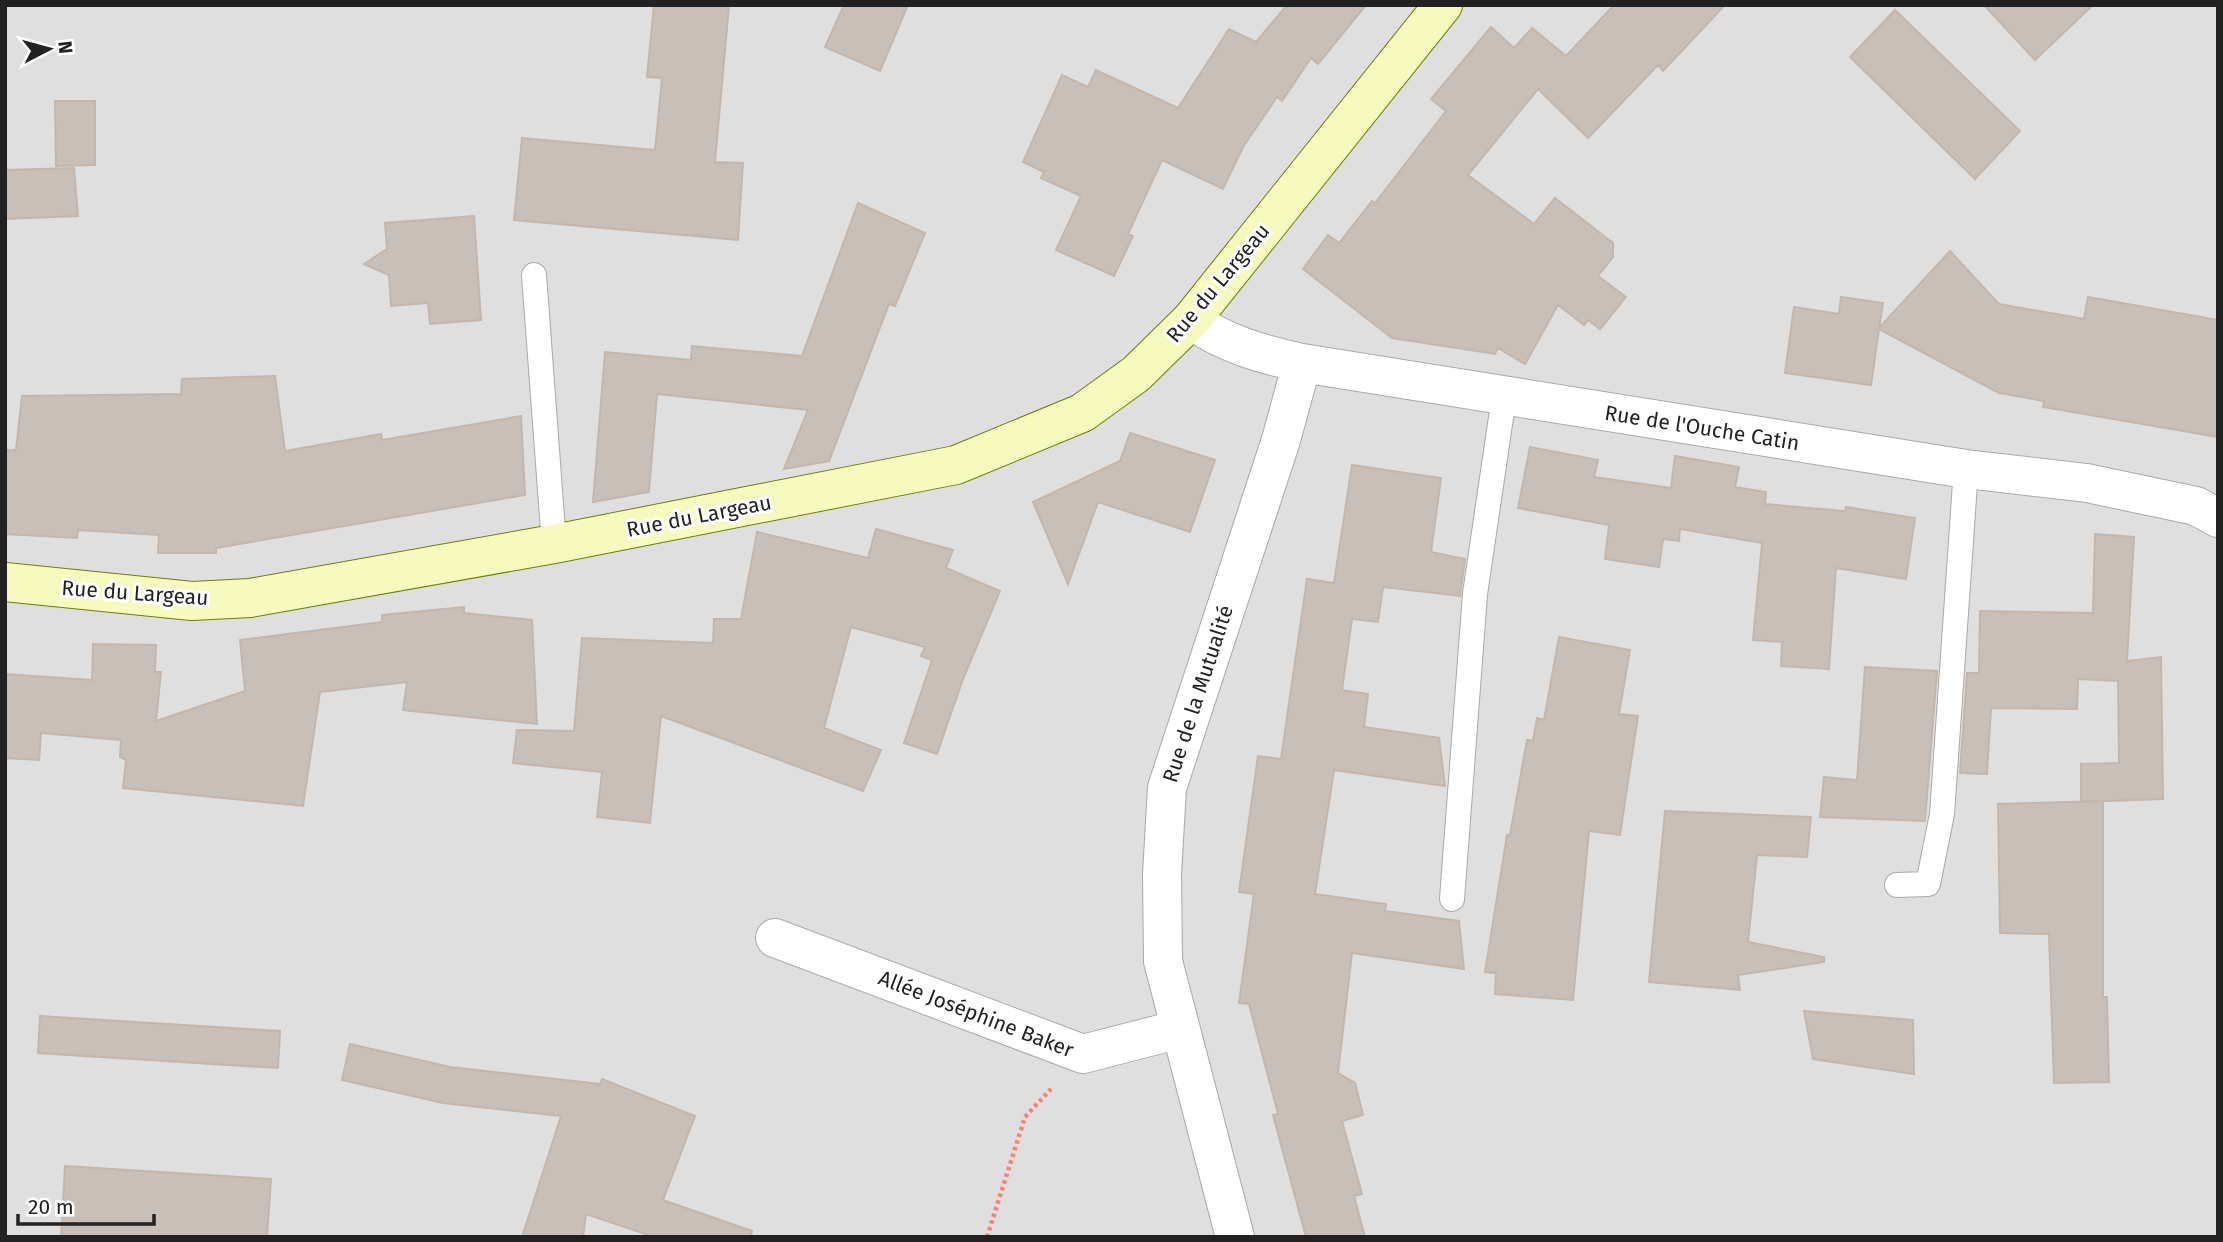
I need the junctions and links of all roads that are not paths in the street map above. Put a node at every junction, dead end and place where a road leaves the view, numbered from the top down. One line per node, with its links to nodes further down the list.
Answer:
1 (1443, 5): 3 (street, Rue du Largeau)
2 (534, 275): 8 (lane)
3 (1191, 320): 4 (street, Rue de l'Ouche Catin); 8 (street, Rue du Largeau)
4 (1302, 363): 5 (street, Rue de l'Ouche Catin); 13 (street, Rue de la Mutualité)
5 (1504, 397): 6 (street, Rue de l'Ouche Catin); 11 (lane)
6 (1966, 469): 7 (street, Rue de l'Ouche Catin); 10 (lane)
7 (2218, 518)
8 (554, 544): 9 (street, Rue du Largeau)
9 (5, 582)
10 (1897, 885)
11 (1452, 899)
12 (775, 938): 13 (street, Allée Joséphine Baker)
13 (1180, 1028): 14 (street, Rue de la Mutualité)
14 (1235, 1237)

